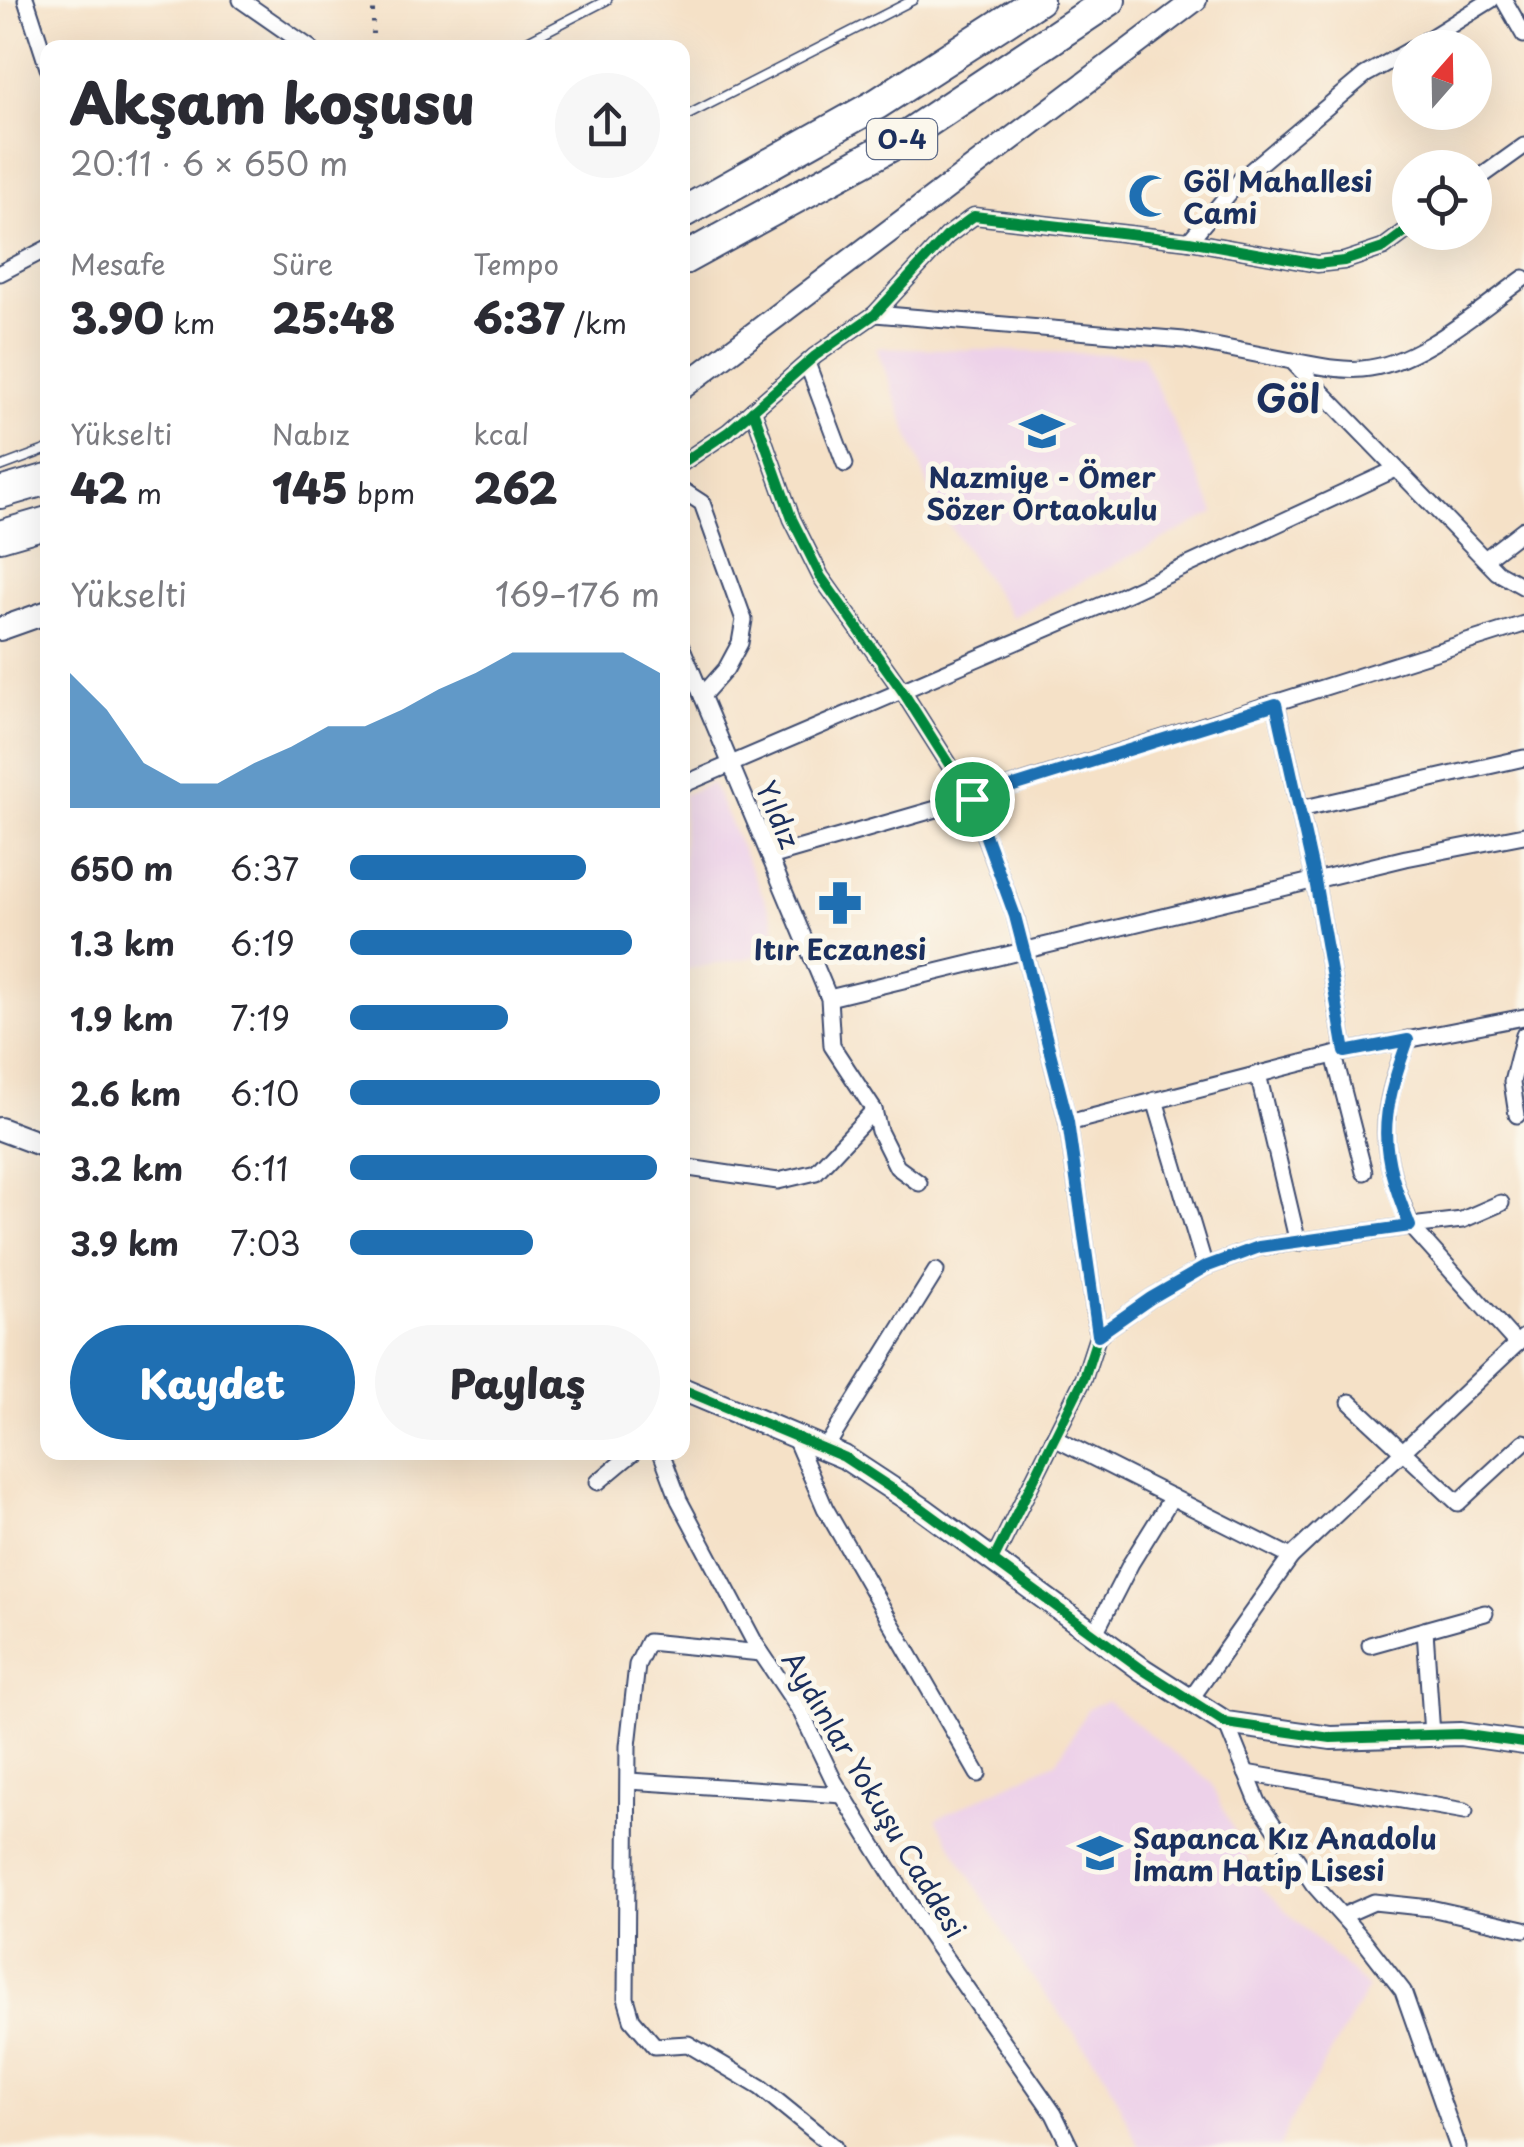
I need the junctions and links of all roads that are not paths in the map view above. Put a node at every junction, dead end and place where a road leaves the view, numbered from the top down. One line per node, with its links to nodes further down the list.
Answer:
1 (26, 0): 14 (street)
2 (241, 0): 12 (street)
3 (607, 0): 13 (lane)
4 (913, 0): 16 (lane)
5 (1038, 0): 19 (highway, O-4)
6 (1110, 0): 23 (highway, O-4)
7 (1194, 0): 29 (street)
8 (1492, 0): 10 (street)
9 (1504, 0): 11 (street)
10 (1443, 30)
11 (1524, 35)
12 (298, 40)
13 (530, 40)
14 (40, 43)
15 (1392, 60): 20 (street)
16 (690, 114)
17 (1524, 146): 18 (street)
18 (1492, 170)
19 (690, 208)
20 (1189, 241): 21 (street); 26 (street)
21 (1392, 241)
22 (40, 252): 24 (street)
23 (690, 256)
24 (0, 273)
25 (1524, 278): 27 (street)
26 (874, 314): 27 (street); 28 (street)
27 (1292, 360): 35 (street)
28 (807, 363): 30 (street); 33 (street)
29 (690, 382)
30 (753, 410): 32 (street); 48 (street)
31 (40, 452): 34 (lane)
32 (690, 458)
33 (846, 464)
34 (0, 468)
35 (1396, 469): 42 (street); 48 (street)
36 (40, 481): 37 (highway)
37 (0, 493)
38 (690, 495): 49 (street)
39 (40, 524): 41 (highway)
40 (1524, 529): 42 (street)
41 (0, 536)
42 (1485, 560): 43 (street)
43 (1524, 587)
44 (40, 615): 46 (street)
45 (1524, 624): 50 (street)
46 (0, 629)
47 (690, 667): 49 (street, Yıldız)
48 (903, 692): 52 (street); 54 (street)
49 (702, 696): 52 (street, Yıldız)
50 (1276, 704): 54 (street); 55 (street)
51 (1524, 758): 55 (street)
52 (730, 763): 53 (street); 57 (street, Yıldız)
53 (690, 781)
54 (972, 799): 57 (street); 59 (street)
55 (1300, 809): 58 (street)
56 (1524, 835): 58 (street)
57 (770, 857): 60 (street, Yıldız)
58 (1315, 880): 59 (street); 64 (street)
59 (1024, 951): 60 (street); 69 (street)
60 (829, 998): 67 (street, Yıldız)
61 (1524, 1017): 63 (street)
62 (1524, 1035): 68 (street)
63 (1408, 1040): 64 (street); 76 (street)
64 (1340, 1053): 65 (street); 73 (street)
65 (1258, 1074): 66 (street); 77 (street)
66 (1154, 1100): 69 (street); 78 (street)
67 (874, 1110): 72 (street); 74 (street, Yıldız)
68 (1517, 1116)
69 (1068, 1122): 80 (street)
70 (0, 1129): 71 (street)
71 (40, 1145)
72 (690, 1169)
73 (1364, 1172)
74 (919, 1183)
75 (1501, 1203): 76 (street)
76 (1410, 1226): 77 (street); 81 (street)
77 (1298, 1243): 78 (street)
78 (1205, 1267): 80 (street)
79 (936, 1271): 87 (street)
80 (1098, 1335): 85 (street)
81 (1520, 1340): 88 (street)
82 (690, 1392): 84 (street)
83 (1350, 1402): 88 (street)
84 (794, 1436): 87 (street); 105 (street)
85 (1054, 1438): 92 (street); 94 (street)
86 (1524, 1442): 88 (street)
87 (825, 1449): 94 (street)
88 (1402, 1452): 93 (street)
89 (624, 1460): 91 (street)
90 (664, 1460): 99 (street, Aydınlar Yokuşu Caddesi)
91 (598, 1482)
92 (1172, 1497): 93 (street); 97 (street)
93 (1290, 1558): 100 (street)
94 (993, 1561): 97 (street)
95 (1486, 1613): 96 (street)
96 (1425, 1630): 98 (street); 102 (street)
97 (1094, 1635): 100 (street)
98 (1370, 1645)
99 (760, 1652): 106 (street); 107 (street, Aydınlar Yokuşu Caddesi)
100 (1190, 1700): 101 (street)
101 (1226, 1723): 102 (street); 104 (street)
102 (1432, 1735): 103 (street)
103 (1524, 1743)
104 (1246, 1773): 108 (street); 109 (street)
105 (978, 1774)
106 (629, 1781): 107 (street); 111 (street)
107 (843, 1795): 112 (street, Aydınlar Yokuşu Caddesi)
108 (1465, 1811)
109 (1342, 1916): 110 (street); 113 (street)
110 (1524, 1929)
111 (834, 2147)
112 (1070, 2147)
113 (1458, 2147)

